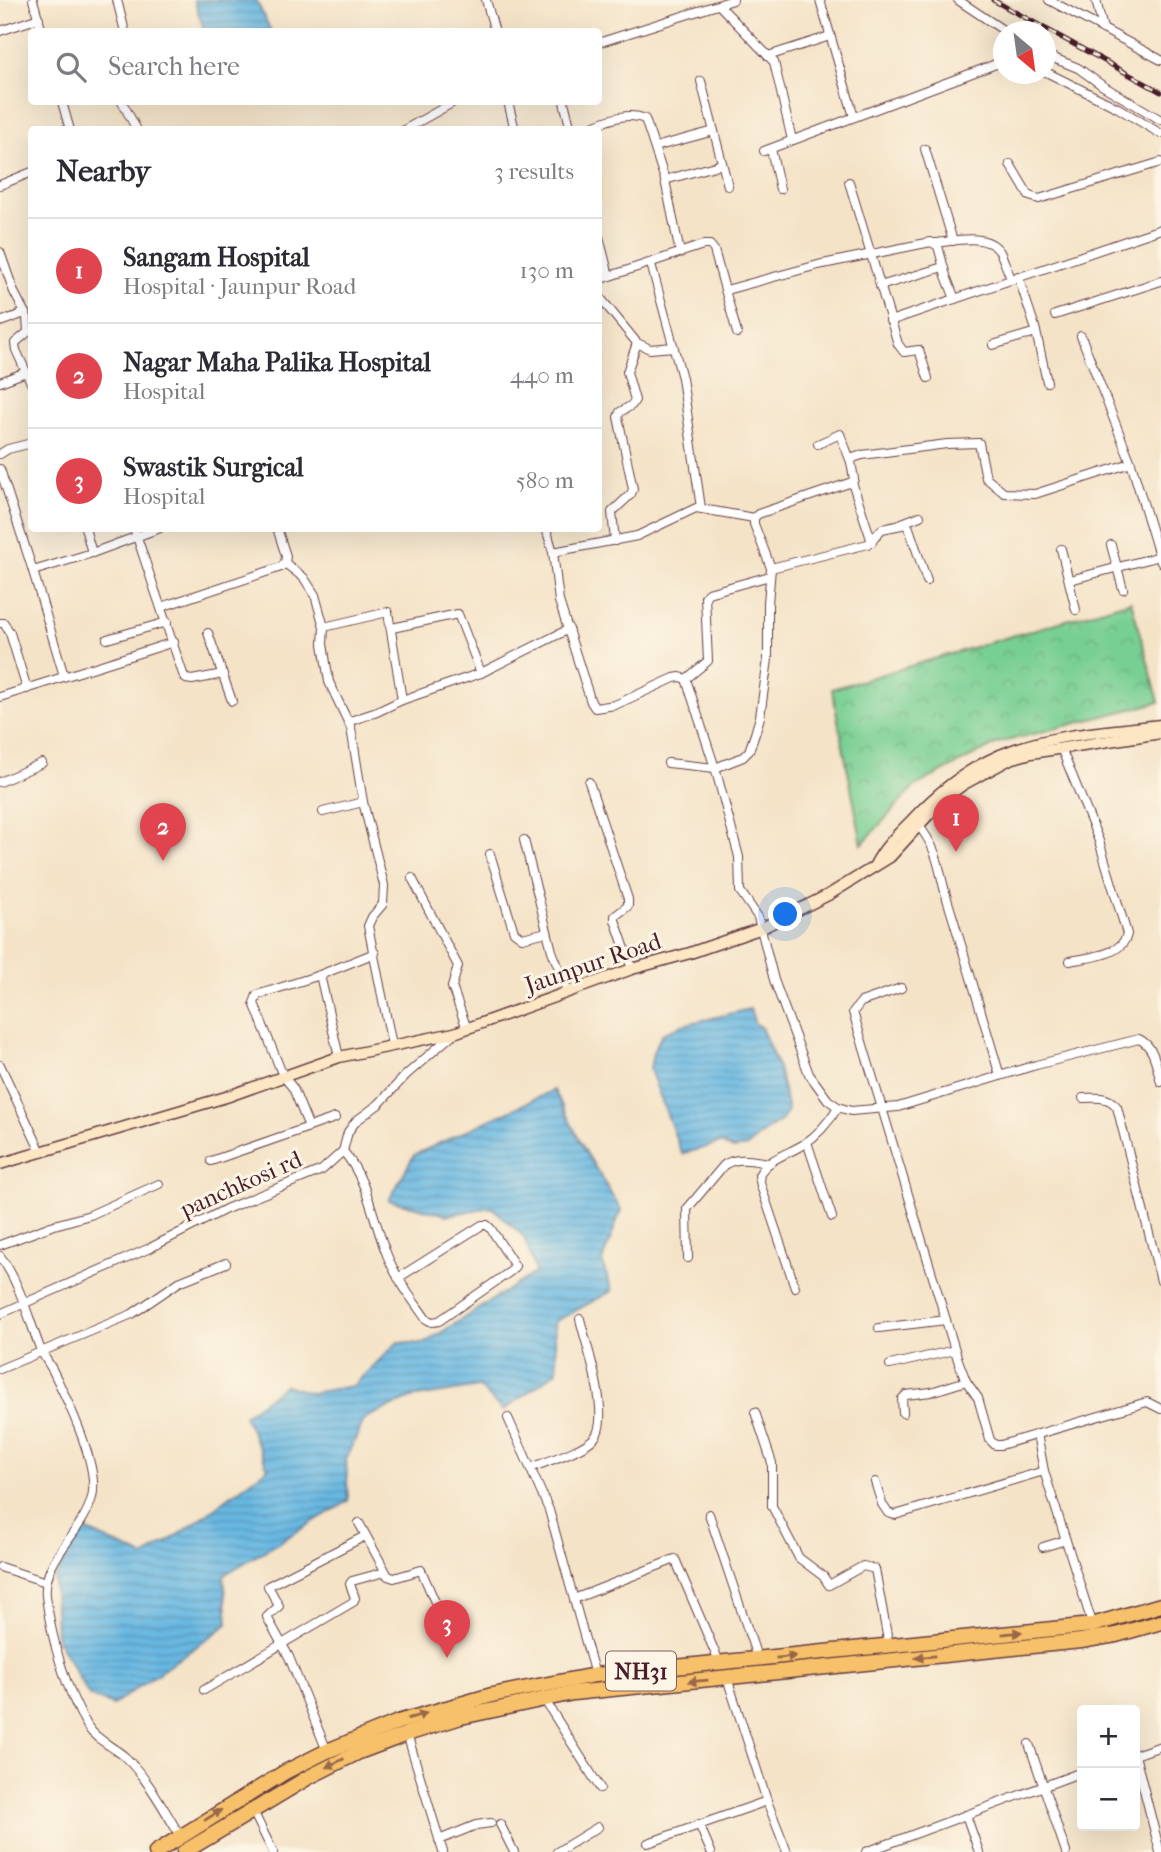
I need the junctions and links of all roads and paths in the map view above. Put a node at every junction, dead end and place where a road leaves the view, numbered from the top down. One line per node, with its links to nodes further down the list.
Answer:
1 (33, 0): 10 (street)
2 (117, 0): 13 (street)
3 (486, 0): 14 (street)
4 (733, 0): 9 (street)
5 (820, 0): 17 (street)
6 (958, 0): 11 (street)
7 (1049, 0): 15 (street)
8 (1096, 0): 15 (street)
9 (720, 6): 18 (street); 19 (street)
10 (38, 18): 12 (street); 16 (street)
11 (993, 23)
12 (42, 28)
13 (124, 28)
14 (494, 28)
15 (1103, 29): 21 (street)
16 (0, 31)
17 (830, 36): 19 (street); 30 (street)
18 (602, 42)
19 (768, 56): 40 (street)
20 (1056, 59): 31 (street)
21 (1161, 60)
22 (993, 65): 30 (street)
23 (1056, 78): 39 (street)
24 (701, 81): 38 (street)
25 (63, 105): 32 (street)
26 (124, 105): 33 (street)
27 (449, 105): 34 (street)
28 (509, 105): 35 (street)
29 (565, 105): 36 (street)
30 (854, 117): 40 (street)
31 (1161, 120)
32 (69, 126)
33 (135, 126)
34 (411, 126)
35 (514, 126)
36 (570, 126)
37 (596, 126): 41 (street)
38 (714, 131): 41 (street); 44 (street)
39 (1161, 134)
40 (792, 140): 51 (street)
41 (655, 147): 47 (street)
42 (925, 149): 53 (street)
43 (1161, 162): 45 (street)
44 (722, 164): 47 (street); 50 (street)
45 (1010, 164)
46 (28, 174): 49 (street)
47 (665, 180): 57 (street)
48 (849, 181): 58 (street)
49 (0, 185)
50 (728, 186)
51 (780, 189)
52 (1161, 229): 62 (street)
53 (953, 241): 54 (street); 62 (street)
54 (936, 243): 58 (street); 60 (street)
55 (602, 249): 61 (street)
56 (0, 252): 69 (street)
57 (680, 253): 59 (street); 66 (street)
58 (870, 255): 65 (street); 66 (street)
59 (651, 264): 61 (street); 78 (street)
60 (943, 267): 65 (street); 67 (street)
61 (609, 276): 63 (street)
62 (1015, 277): 67 (street); 73 (street)
63 (602, 279)
64 (1161, 281): 70 (street)
65 (880, 286): 71 (street)
66 (726, 290): 74 (street)
67 (956, 299): 71 (street)
68 (602, 300): 76 (street)
69 (25, 313): 72 (street); 79 (street)
70 (1055, 315)
71 (890, 321): 81 (street)
72 (0, 323)
73 (1036, 332): 77 (street); 83 (street)
74 (737, 333)
75 (1081, 337): 88 (street)
76 (637, 343): 78 (street); 101 (street)
77 (993, 345)
78 (674, 347): 91 (street)
79 (26, 372): 80 (street); 82 (street)
80 (28, 376)
81 (928, 378)
82 (0, 382)
83 (1047, 382)
84 (28, 444): 86 (street)
85 (818, 444): 87 (street)
86 (0, 454)
87 (851, 462): 88 (street); 90 (street)
88 (1131, 463): 95 (street)
89 (0, 469): 110 (street)
90 (852, 482): 94 (street); 102 (street)
91 (701, 508): 94 (street); 101 (street)
92 (920, 516): 96 (street)
93 (1161, 517): 95 (street)
94 (754, 518): 111 (street)
95 (1150, 521): 107 (street)
96 (902, 523): 102 (street); 113 (street)
97 (86, 532): 106 (street)
98 (281, 532): 108 (street)
99 (547, 532): 105 (street)
100 (135, 533): 106 (street); 115 (street)
101 (615, 541): 105 (street)
102 (872, 542): 111 (street)
103 (1111, 545): 109 (street)
104 (1061, 549): 112 (street)
105 (553, 552): 121 (street)
106 (92, 553): 110 (street)
107 (1160, 559): 109 (street)
108 (285, 563): 115 (street); 119 (street)
109 (1116, 567): 112 (street); 114 (street)
110 (33, 571): 127 (street)
111 (770, 572): 128 (street); 139 (street)
112 (1070, 580): 116 (street)
113 (927, 581)
114 (1123, 589)
115 (161, 607): 117 (street)
116 (1076, 610)
117 (167, 622): 123 (street); 124 (street)
118 (0, 623): 129 (street)
119 (324, 627): 120 (street); 133 (street)
120 (392, 628): 125 (street); 131 (street)
121 (569, 629): 125 (street); 128 (street)
122 (208, 633): 126 (street)
123 (107, 639)
124 (174, 642): 126 (street); 127 (street)
125 (481, 673): 131 (street)
126 (223, 674): 132 (street)
127 (64, 676): 129 (street)
128 (686, 679): 139 (street)
129 (27, 689): 130 (street)
130 (0, 697)
131 (402, 700): 133 (street)
132 (232, 701)
133 (350, 721): 142 (street)
134 (1161, 725): 144 (street)
135 (1161, 733): 136 (street)
136 (1061, 748): 144 (street); 151 (street)
137 (42, 763): 140 (street)
138 (668, 763): 139 (street)
139 (715, 768): 148 (street)
140 (0, 782)
141 (589, 782): 152 (street)
142 (363, 802): 143 (street); 150 (street)
143 (323, 812)
144 (916, 821): 148 (street, Jaunpur Road); 162 (street)
145 (524, 840): 149 (street)
146 (490, 854): 149 (street)
147 (412, 878): 156 (street)
148 (762, 928): 152 (street, Jaunpur Road); 165 (street)
149 (547, 933): 155 (street)
150 (375, 953): 153 (street); 158 (street)
151 (1070, 961)
152 (632, 969): 155 (street, Jaunpur Road)
153 (320, 975): 159 (street); 161 (street)
154 (901, 988): 166 (street)
155 (568, 991): 156 (street, Jaunpur Road)
156 (467, 1029): 157 (street, Jaunpur Road)
157 (454, 1033): 158 (street, Jaunpur Road); 170 (street, panchkosi rd)
158 (392, 1045): 159 (street, Jaunpur Road)
159 (339, 1056): 161 (street, Jaunpur Road)
160 (0, 1066): 171 (street)
161 (283, 1076): 168 (street); 171 (street, Jaunpur Road)
162 (1000, 1076): 163 (street); 166 (street)
163 (1161, 1082)
164 (1083, 1098): 182 (street)
165 (838, 1107): 166 (street); 169 (street)
166 (881, 1109): 187 (street)
167 (335, 1118): 168 (street)
168 (309, 1127): 172 (street)
169 (807, 1142): 173 (street); 176 (street)
170 (343, 1151): 181 (street); 184 (street, panchkosi rd)
171 (41, 1152): 174 (street, Jaunpur Road)
172 (211, 1161)
173 (769, 1163): 179 (street); 183 (street)
174 (0, 1164)
175 (159, 1184): 177 (street)
176 (832, 1217)
177 (0, 1245)
178 (0, 1255): 184 (street)
179 (688, 1258)
180 (226, 1263): 190 (street)
181 (398, 1278): 181 (street)
182 (1161, 1281)
183 (795, 1287)
184 (24, 1305): 185 (street, panchkosi rd); 190 (street)
185 (0, 1314)
186 (580, 1319): 199 (street)
187 (946, 1320): 188 (street); 189 (street)
188 (879, 1328)
189 (955, 1350): 191 (street); 193 (street)
190 (41, 1351): 192 (street); 209 (street)
191 (890, 1365)
192 (0, 1369)
193 (966, 1381): 196 (street); 198 (street)
194 (1161, 1409): 198 (street)
195 (755, 1412): 216 (street)
196 (903, 1413)
197 (508, 1418): 199 (street)
198 (1037, 1434): 200 (street)
199 (530, 1468): 210 (street)
200 (1044, 1471): 201 (street); 205 (street)
201 (875, 1482)
202 (709, 1514): 217 (street)
203 (359, 1523): 204 (street)
204 (365, 1535): 208 (street); 215 (street)
205 (1066, 1540): 206 (street); 214 (street)
206 (1043, 1547)
207 (0, 1567): 209 (street)
208 (384, 1572): 212 (street); 215 (street)
209 (46, 1582): 237 (street)
210 (574, 1599): 218 (street); 219 (street)
211 (1161, 1605): 214 (highway, NH31)
212 (442, 1618)
213 (1161, 1622): 214 (highway, NH31)
214 (1094, 1632): 216 (highway, NH31, one-way to 214); 220 (highway, NH31, one-way to 220)
215 (283, 1643): 221 (street); 226 (street)
216 (889, 1646): 217 (highway, NH31, one-way to 216)
217 (758, 1660): 218 (highway, NH31)
218 (720, 1664): 219 (highway, NH31)
219 (595, 1675): 226 (highway, NH31, one-way to 219)
220 (727, 1678): 222 (highway, NH31, one-way to 222); 232 (street)
221 (204, 1690)
222 (544, 1698): 223 (highway, NH31); 231 (street)
223 (407, 1734): 233 (highway, NH31, one-way to 233); 238 (street)
224 (1029, 1744): 230 (street)
225 (1161, 1746): 227 (street)
226 (327, 1751): 237 (highway, NH31, one-way to 226)
227 (1140, 1753)
228 (1138, 1768): 251 (street)
229 (1077, 1774): 230 (street)
230 (1043, 1785): 234 (street); 250 (street)
231 (600, 1788)
232 (767, 1801): 235 (street); 247 (street)
233 (252, 1809): 241 (highway, NH31); 242 (street)
234 (966, 1815): 248 (street); 249 (street)
235 (699, 1824): 239 (street); 246 (street)
236 (598, 1827): 245 (street)
237 (180, 1836): 240 (highway, NH31)
238 (439, 1840): 243 (street); 244 (street)
239 (648, 1843)
240 (156, 1852)
241 (184, 1852)
242 (273, 1852)
243 (443, 1852)
244 (514, 1852)
245 (556, 1852)
246 (711, 1852)
247 (787, 1852)
248 (866, 1852)
249 (979, 1852)
250 (1066, 1852)
251 (1160, 1852)

